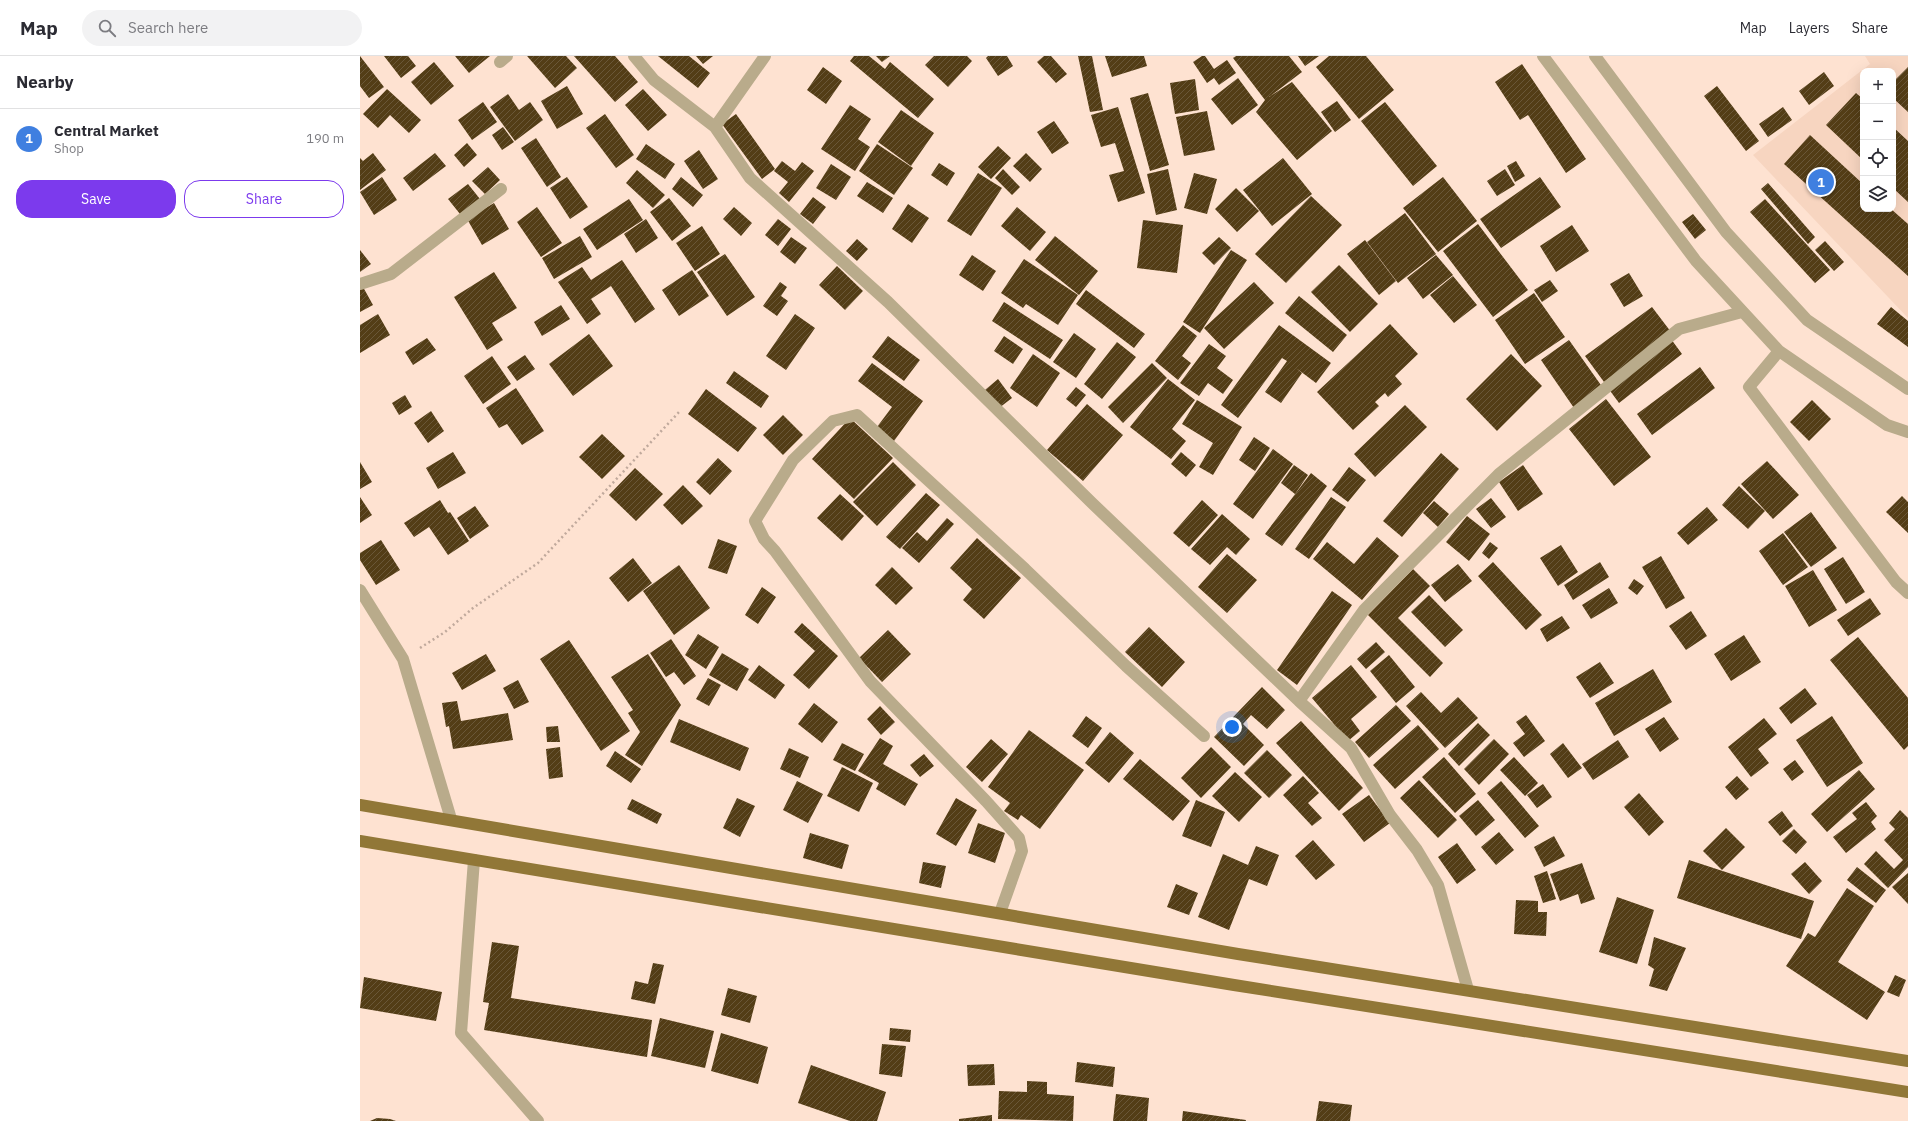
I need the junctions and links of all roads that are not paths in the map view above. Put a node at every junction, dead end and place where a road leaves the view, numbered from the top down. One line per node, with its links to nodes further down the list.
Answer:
1 (634, 56): 5 (street)
2 (765, 56): 5 (street)
3 (1543, 56): 8 (street)
4 (1595, 56): 10 (street)
5 (715, 127): 14 (street)
6 (501, 189): 7 (street)
7 (360, 284)
8 (1742, 312): 9 (street); 14 (street)
9 (1779, 351): 11 (street); 13 (street)
10 (1908, 389)
11 (1908, 432)
12 (360, 590): 17 (street)
13 (1908, 593)
14 (1299, 701): 21 (street)
15 (1204, 736): 20 (street)
16 (360, 805): 17 (main road)
17 (450, 819): 20 (main road)
18 (360, 841): 19 (main road)
19 (474, 860): 23 (main road); 24 (street)
20 (1000, 913): 21 (main road)
21 (1468, 990): 22 (main road)
22 (1908, 1060)
23 (1908, 1092)
24 (538, 1121)

